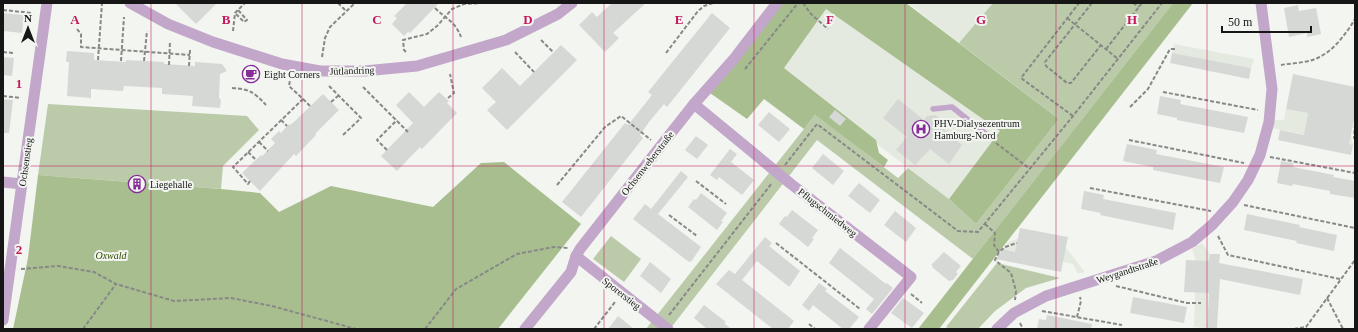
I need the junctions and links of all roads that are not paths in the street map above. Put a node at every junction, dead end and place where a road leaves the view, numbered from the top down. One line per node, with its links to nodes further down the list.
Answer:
1 (47, 3): 10 (street, Ochsenstieg)
2 (130, 3): 3 (street, Jütlandring)
3 (572, 3)
4 (777, 3): 6 (street, Ochsenweberstraße)
5 (1261, 3): 16 (street, Weygandtstraße)
6 (694, 104): 11 (street, Ochsenweberstraße); 15 (street, Pflugschmiedweg)
7 (932, 109): 8 (lane)
8 (991, 138)
9 (3, 182): 10 (street)
10 (22, 184): 12 (street, Ochsenstieg)
11 (578, 252): 13 (street, Sporerstieg); 14 (street, Ochsenweberstraße)
12 (3, 320)
13 (665, 327)
14 (525, 329)
15 (869, 329)
16 (997, 329)

